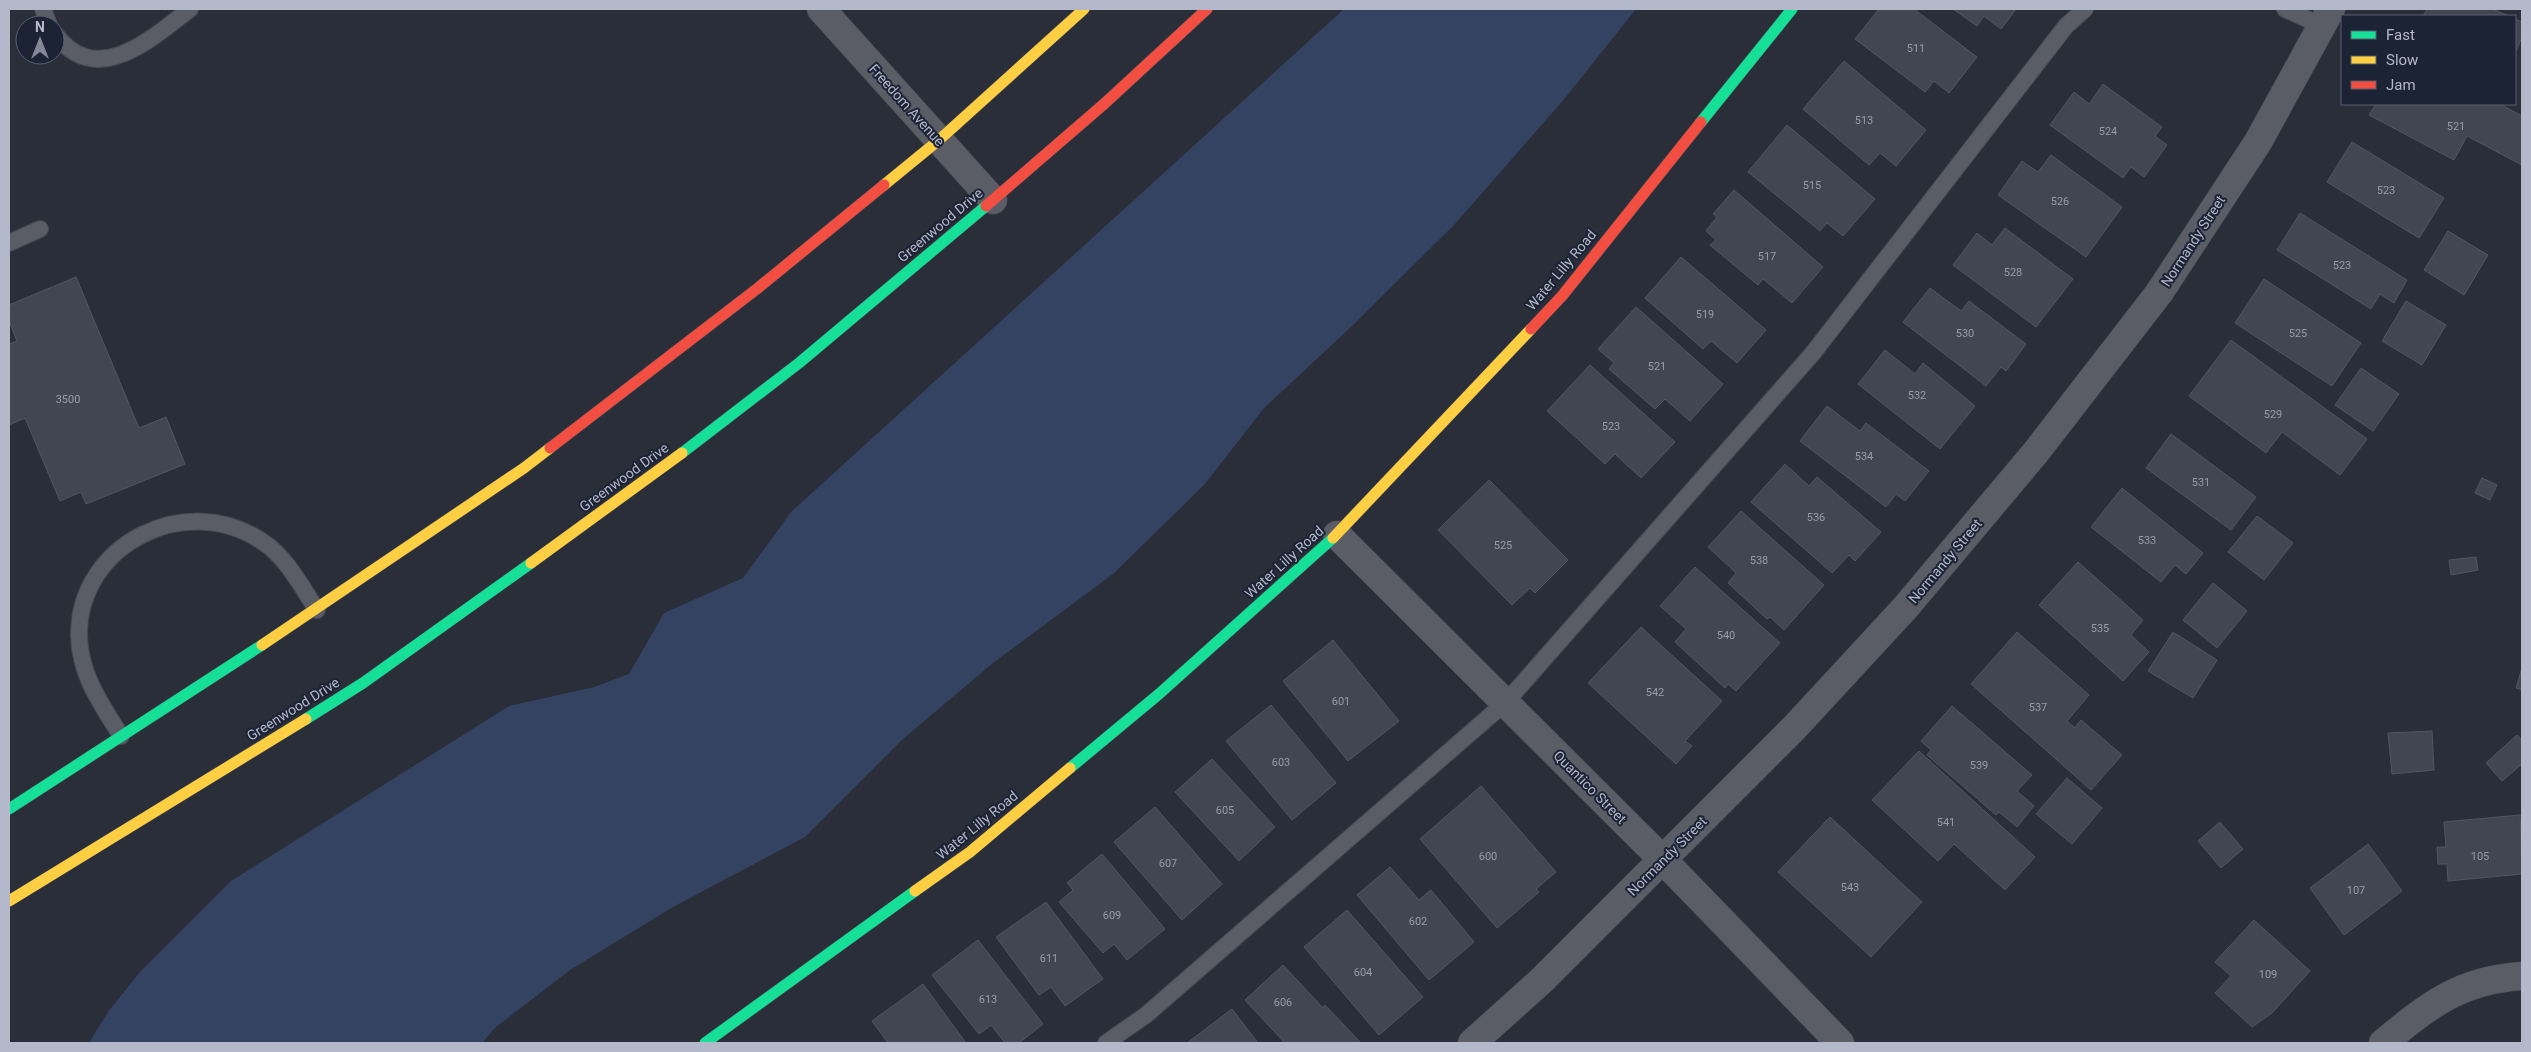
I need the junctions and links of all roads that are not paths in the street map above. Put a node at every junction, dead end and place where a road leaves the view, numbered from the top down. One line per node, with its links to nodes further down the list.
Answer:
1 (190, 9): 9 (lane)
2 (820, 9): 10 (street, Freedom Avenue)
3 (1084, 9): 10 (street)
4 (1206, 9): 11 (street, Greenwood Drive)
5 (1792, 9): 14 (street, Water Lilly Road)
6 (2085, 9): 16 (lane)
7 (2285, 9): 8 (lane)
8 (2327, 18): 19 (street, Normandy Street)
9 (65, 46)
10 (939, 140): 11 (street, Freedom Avenue); 15 (street)
11 (993, 200): 20 (street, Greenwood Drive)
12 (40, 229): 13 (lane)
13 (9, 242)
14 (1337, 534): 16 (street, Quantico Street); 22 (street, Water Lilly Road)
15 (316, 610): 17 (street); 17 (lane)
16 (1506, 702): 19 (street, Quantico Street); 23 (lane)
17 (121, 736): 18 (street)
18 (9, 809)
19 (1663, 860): 24 (street, Normandy Street); 25 (street, Quantico Street)
20 (9, 901)
21 (2522, 976): 26 (street)
22 (705, 1043)
23 (1106, 1043)
24 (1472, 1043)
25 (1840, 1043)
26 (2383, 1043)

